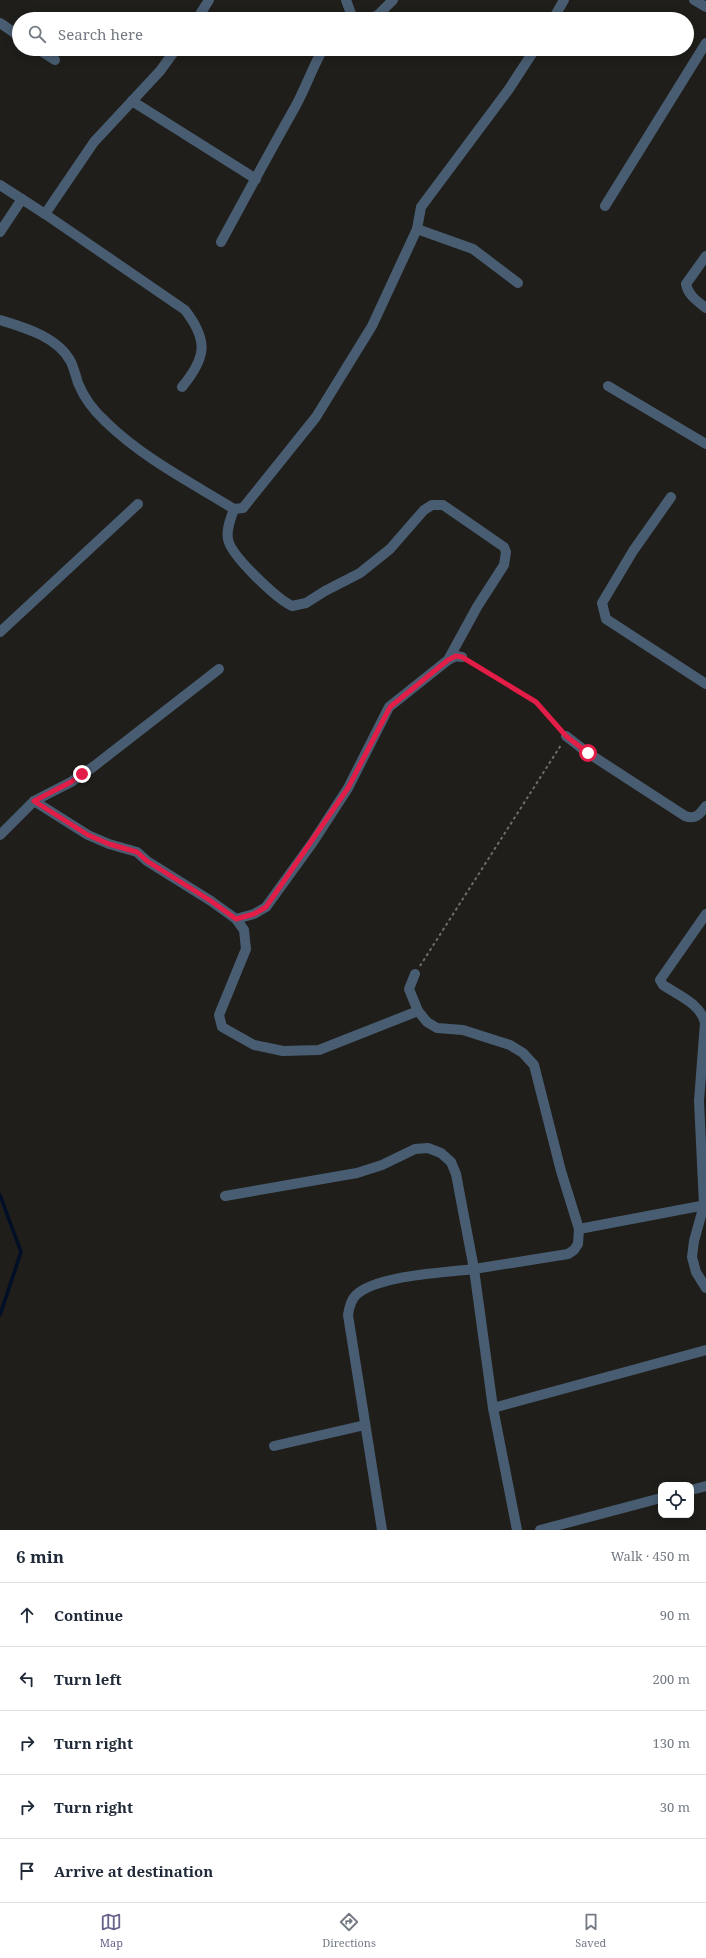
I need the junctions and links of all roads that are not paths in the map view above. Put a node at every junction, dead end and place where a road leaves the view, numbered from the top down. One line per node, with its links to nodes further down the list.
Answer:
1 (209, 0): 7 (street)
2 (346, 0): 8 (street)
3 (393, 0): 9 (street)
4 (564, 0): 10 (street)
5 (694, 0): 6 (street)
6 (706, 7)
7 (201, 12)
8 (350, 12)
9 (381, 12)
10 (557, 12)
11 (0, 23): 12 (street)
12 (12, 31)
13 (706, 43): 23 (street)
14 (49, 56): 18 (street)
15 (171, 56): 19 (street)
16 (320, 56): 20 (street)
17 (530, 56): 25 (street)
18 (55, 60)
19 (132, 101): 20 (street); 24 (street)
20 (256, 179): 27 (street)
21 (0, 185): 22 (street)
22 (22, 199): 24 (street); 26 (street)
23 (605, 206)
24 (45, 214): 33 (street)
25 (417, 229): 29 (street); 37 (street)
26 (0, 232)
27 (221, 242)
28 (706, 256): 30 (street)
29 (518, 283)
30 (706, 308)
31 (0, 320): 37 (street)
32 (608, 386): 34 (street)
33 (182, 387)
34 (706, 444)
35 (670, 497): 42 (street)
36 (138, 504): 38 (street)
37 (234, 509): 40 (street)
38 (0, 632)
39 (462, 657): 40 (street)
40 (448, 660): 48 (street)
41 (219, 669): 44 (street)
42 (706, 684)
43 (566, 736): 45 (street)
44 (34, 801): 46 (street); 48 (street)
45 (706, 806)
46 (0, 835)
47 (706, 914): 51 (street)
48 (236, 919): 50 (street)
49 (415, 974): 50 (street)
50 (418, 1011): 54 (street)
51 (702, 1011): 53 (street)
52 (225, 1196): 55 (street)
53 (705, 1205): 54 (street); 56 (street)
54 (580, 1229): 55 (street)
55 (474, 1269): 58 (street); 59 (street)
56 (706, 1288)
57 (706, 1350): 58 (street)
58 (493, 1408): 65 (street)
59 (365, 1425): 60 (street); 64 (street)
60 (274, 1446)
61 (706, 1486): 62 (street)
62 (694, 1489)
63 (658, 1499): 66 (street)
64 (382, 1530)
65 (517, 1530)
66 (540, 1530)

